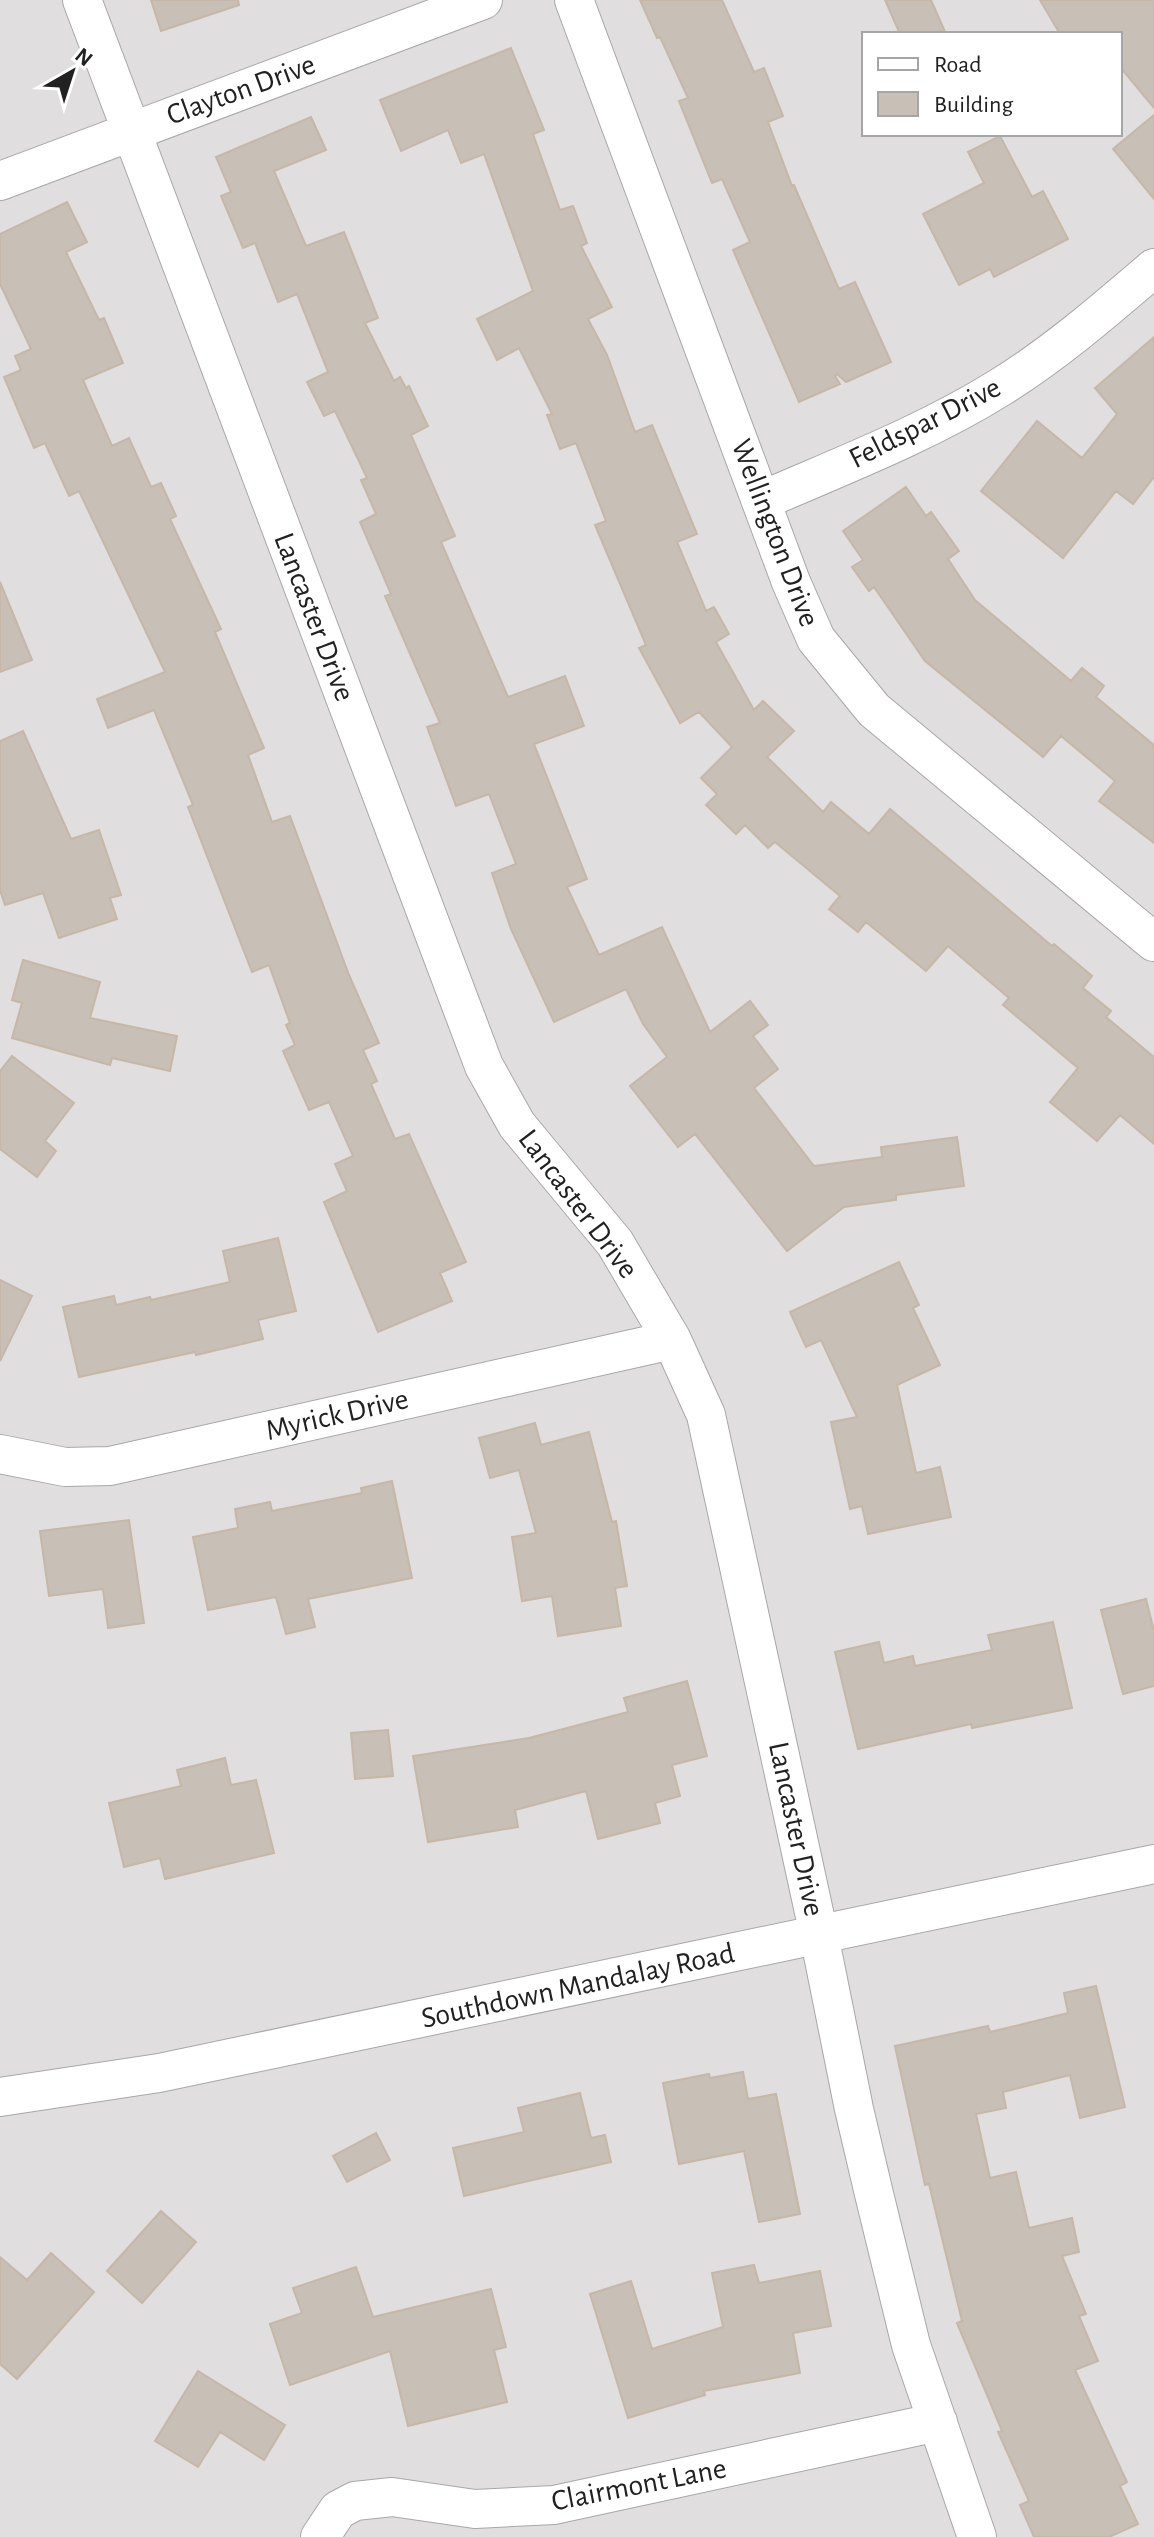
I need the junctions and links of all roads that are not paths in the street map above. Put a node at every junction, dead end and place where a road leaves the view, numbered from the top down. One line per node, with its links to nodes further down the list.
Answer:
1 (82, 0): 4 (street, Lancaster Drive)
2 (483, 0): 4 (street, Clayton Drive)
3 (574, 0): 7 (street, Wellington Drive)
4 (130, 131): 5 (street, Clayton Drive); 9 (street, Lancaster Drive)
5 (0, 181)
6 (1154, 268): 7 (street, Feldspar Drive)
7 (761, 501): 8 (street, Wellington Drive)
8 (1154, 942)
9 (672, 1340): 10 (street, Myrick Drive); 12 (street, Lancaster Drive)
10 (0, 1454)
11 (1154, 1864): 12 (street, Southdown Mandalay Road)
12 (819, 1935): 13 (street, Southdown Mandalay Road); 14 (street, Lancaster Drive)
13 (0, 2097)
14 (938, 2422): 15 (street, Clairmont Lane); 16 (street, Lancaster Drive)
15 (329, 2524)
16 (977, 2537)

